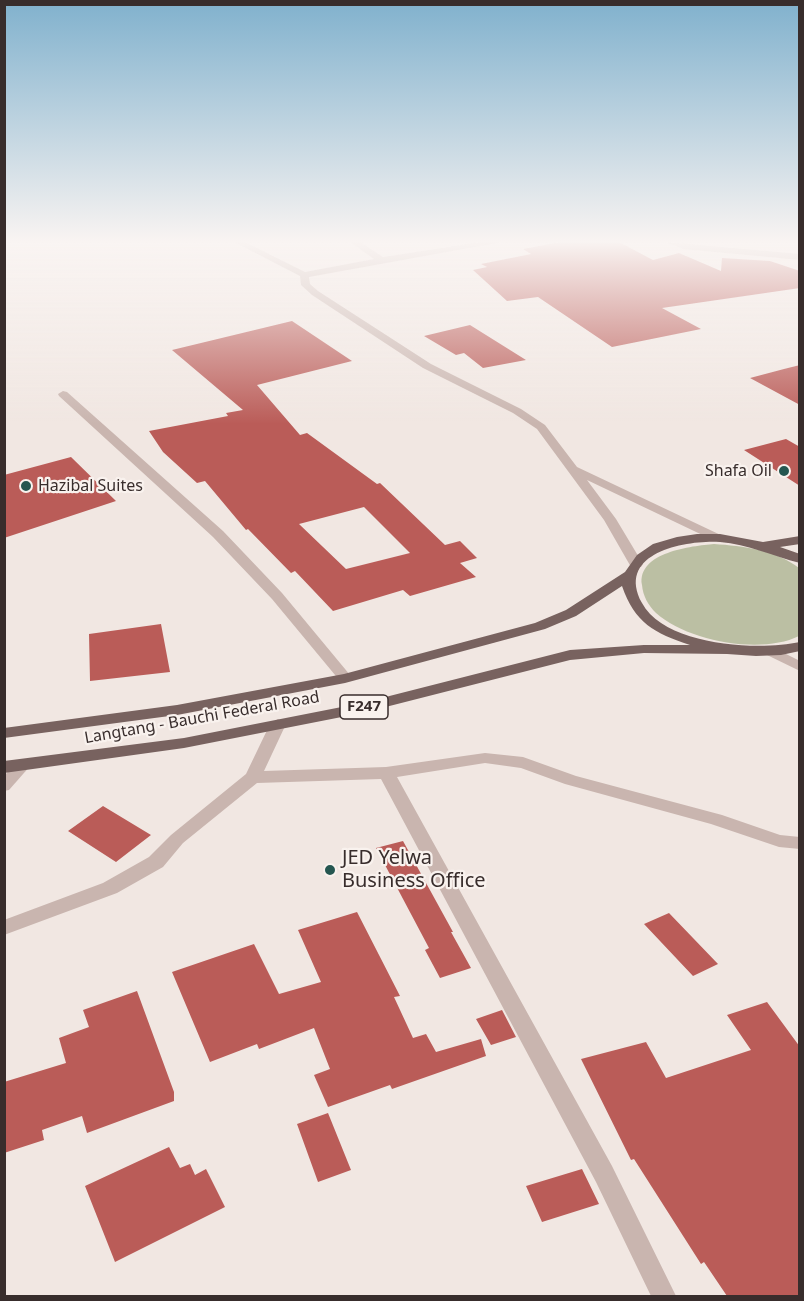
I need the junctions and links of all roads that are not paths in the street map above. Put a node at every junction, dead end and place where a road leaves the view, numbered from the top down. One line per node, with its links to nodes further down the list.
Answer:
1 (330, 303): 3 (street)
2 (63, 394): 13 (street)
3 (573, 469): 4 (street); 8 (street)
4 (720, 538): 6 (main road, F247); 8 (main road, F247)
5 (800, 540): 6 (main road, F247)
6 (764, 545): 7 (main road, F247)
7 (800, 559)
8 (633, 569): 10 (main road, F247); 13 (main road, Langtang - Bauchi Federal Road / F247)
9 (800, 646): 11 (main road, F247)
10 (723, 650): 11 (main road, F247); 14 (main road, Langtang - Bauchi Federal Road / F247)
11 (772, 652): 12 (street)
12 (800, 667)
13 (345, 678): 15 (main road, Langtang - Bauchi Federal Road / F247)
14 (278, 724): 16 (main road, Langtang - Bauchi Federal Road / F247); 19 (street)
15 (4, 733)
16 (23, 765): 17 (main road, Langtang - Bauchi Federal Road / F247); 20 (lane)
17 (4, 767)
18 (386, 773): 19 (street); 21 (street); 23 (street)
19 (253, 777): 22 (street)
20 (4, 786)
21 (800, 843)
22 (4, 928)
23 (664, 1296)

